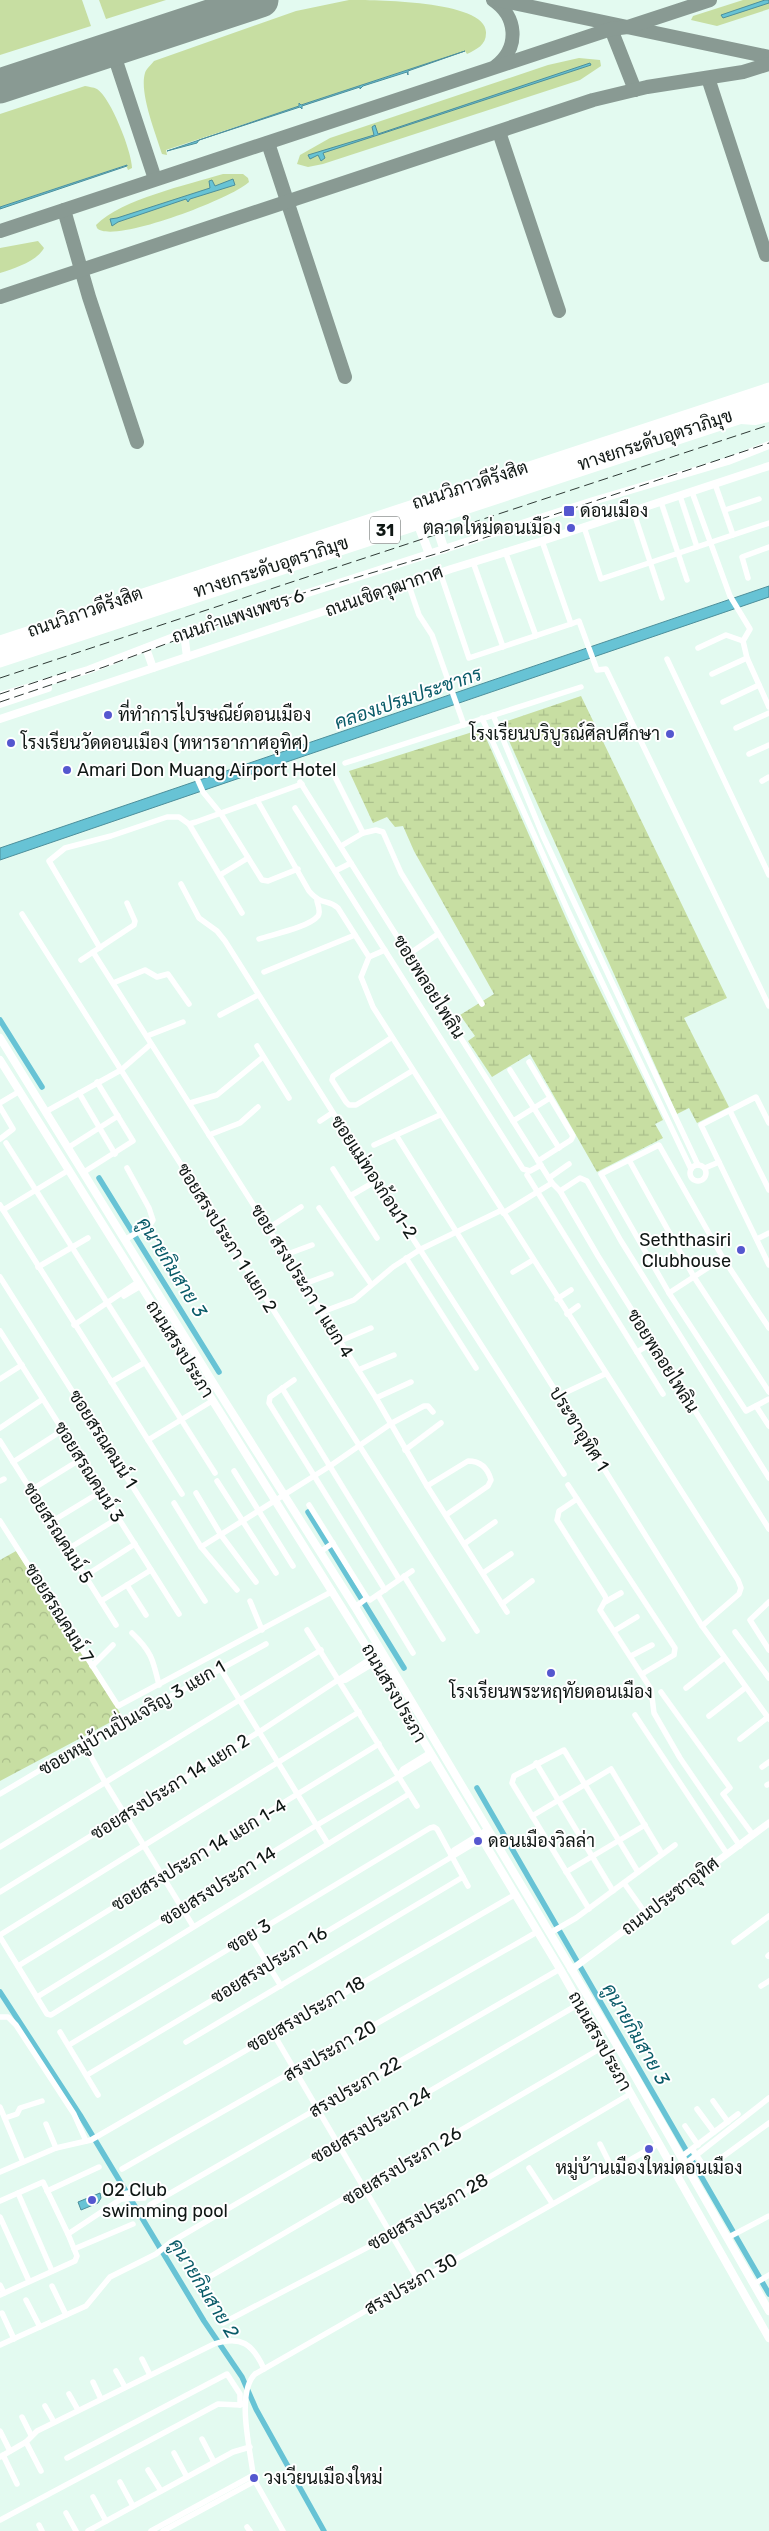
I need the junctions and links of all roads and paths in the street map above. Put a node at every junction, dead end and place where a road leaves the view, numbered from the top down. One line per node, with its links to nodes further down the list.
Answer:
1 (769, 387): 39 (highway, ถนนวิภาวดีรังสิต / 31)
2 (769, 393): 41 (highway, ทางยกระดับอุตราภิมุข / 31)
3 (769, 402): 46 (highway, ทางยกระดับอุตราภิมุข / 31)
4 (769, 410): 6 (highway, ถนนวิภาวดีรังสิต / 31)
5 (769, 418): 6 (main road)
6 (738, 420): 16 (highway, ถนนวิภาวดีรังสิต / 31)
7 (769, 445): 25 (main road, ถนนกำแพงเพชร 6)
8 (769, 466): 9 (main road, ถนนเชิดวุฒากาศ)
9 (715, 484): 10 (main road, ถนนเชิดวุฒากาศ); 15 (street)
10 (692, 492): 11 (main road, ถนนเชิดวุฒากาศ); 22 (street)
11 (680, 496): 13 (main road, ถนนเชิดวุฒากาศ); 23 (street)
12 (759, 498): 15 (street)
13 (661, 502): 14 (main road, ถนนเชิดวุฒากาศ); 28 (street)
14 (633, 510): 19 (main road, ถนนเชิดวุฒากาศ); 30 (street)
15 (725, 510): 20 (street)
16 (434, 519): 18 (highway, ถนนวิภาวดีรังสิต / 31); 25 (highway)
17 (769, 523): 20 (street)
18 (418, 524): 27 (highway); 50 (highway, ถนนวิภาวดีรังสิต / 31)
19 (584, 527): 21 (main road, ถนนเชิดวุฒากาศ); 30 (street)
20 (733, 535): 22 (street)
21 (542, 541): 26 (main road, ถนนเชิดวุฒากาศ); 36 (street)
22 (710, 542): 23 (street); 40 (street)
23 (698, 547): 28 (street)
24 (769, 547): 32 (street)
25 (444, 549): 27 (main road, ถนนกำแพงเพชร 6)
26 (506, 551): 29 (main road, ถนนเชิดวุฒากาศ); 38 (street)
27 (429, 553): 37 (main road, ถนนกำแพงเพชร 6)
28 (677, 554): 30 (street); 33 (street)
29 (473, 562): 31 (main road, ถนนเชิดวุฒากาศ); 42 (street)
30 (651, 562): 35 (street)
31 (440, 572): 34 (main road, ถนนเชิดวุฒากาศ); 42 (street)
32 (748, 578)
33 (686, 580)
34 (408, 583): 47 (main road, ถนนเชิดวุฒากาศ); 63 (street)
35 (662, 598)
36 (571, 624): 38 (street); 107 (street)
37 (184, 633): 43 (main road, ถนนกำแพงเพชร 6); 47 (main road)
38 (536, 636): 42 (street)
39 (0, 640)
40 (743, 640): 44 (street); 49 (street)
41 (0, 646)
42 (503, 647)
43 (146, 648): 45 (main road, ถนนกำแพงเพชร 6); 51 (main road)
44 (698, 648)
45 (136, 652): 55 (main road, ถนนกำแพงเพชร 6); 57 (main road, ถนนกำแพงเพชร 6)
46 (0, 655)
47 (187, 657): 51 (main road, ถนนเชิดวุฒากาศ)
48 (666, 658): 85 (street)
49 (746, 658): 52 (street); 53 (street)
50 (0, 663)
51 (153, 668): 62 (main road, ถนนเชิดวุฒากาศ)
52 (712, 674)
53 (759, 685): 56 (street); 58 (street)
54 (581, 687): 60 (street)
55 (0, 696)
56 (723, 702)
57 (0, 704)
58 (769, 707)
59 (769, 713): 64 (street)
60 (493, 715): 61 (street); 75 (street)
61 (482, 718): 63 (street); 77 (street)
62 (0, 719)
63 (464, 724): 67 (street)
64 (736, 728)
65 (769, 745): 66 (street)
66 (749, 754)
67 (345, 762)
68 (334, 775): 78 (street)
69 (769, 777): 71 (street)
70 (197, 778): 74 (street)
71 (762, 780)
72 (257, 800): 74 (street); 79 (street, ซอยพลอยไพลิน); 82 (street)
73 (295, 808): 83 (street)
74 (221, 814): 76 (street); 80 (street)
75 (536, 821): 77 (street); 94 (street)
76 (190, 824): 84 (street); 96 (street)
77 (529, 824): 95 (street)
78 (363, 833): 79 (street); 91 (street)
79 (341, 846): 81 (street, ซอยพลอยไพลิน)
80 (248, 858): 82 (street); 84 (street)
81 (351, 863): 83 (street); 99 (street, ซอยพลอยไพลิน)
82 (298, 869): 87 (street)
83 (335, 871): 97 (street)
84 (220, 875): 89 (street)
85 (769, 875)
86 (181, 884): 104 (street, ซอยแม่ทองก้อน1-2)
87 (318, 901): 92 (street); 93 (street)
88 (127, 903): 96 (street)
89 (242, 913)
90 (22, 914): 120 (street, ซอยสรงประภา 1 แยก 2)
91 (438, 934): 99 (street); 106 (street)
92 (355, 935): 100 (street); 102 (street)
93 (259, 939)
94 (591, 941): 95 (street); 114 (street)
95 (584, 944): 116 (street)
96 (100, 948): 98 (street)
97 (385, 950): 100 (street); 154 (street)
98 (93, 952): 101 (street); 103 (street, ซอย สรงประภา 1 แยก 4)
99 (408, 954): 139 (street, ซอยพลอยไพลิน)
100 (369, 957): 112 (street)
101 (81, 960)
102 (264, 972)
103 (113, 983): 105 (street); 110 (street, ซอย สรงประภา 1 แยก 4)
104 (258, 994): 108 (street); 135 (street, ซอยแม่ทองก้อน1-2)
105 (189, 1004)
106 (482, 1004)
107 (769, 1006)
108 (220, 1015)
109 (183, 1022): 110 (street)
110 (146, 1036): 113 (street, ซอย สรงประภา 1 แยก 4)
111 (0, 1038): 133 (main road, ถนนสรงประภา)
112 (391, 1038): 122 (street); 122 (street)
113 (152, 1044): 120 (street); 129 (street, ซอย สรงประภา 1 แยก 4)
114 (640, 1044): 116 (street); 141 (street)
115 (256, 1046): 117 (street)
116 (633, 1047): 143 (street)
117 (263, 1057): 126 (street); 129 (street)
118 (0, 1060): 124 (main road, ถนนสรงประภา)
119 (529, 1062): 127 (street)
120 (121, 1070): 123 (street); 243 (street, ซอยสรงประภา 1 แยก 2)
121 (510, 1070): 132 (street)
122 (412, 1071): 136 (street)
123 (97, 1082): 125 (street); 137 (street)
124 (20, 1091): 128 (street); 161 (main road, ถนนสรงประภา)
125 (79, 1093): 133 (street); 142 (street)
126 (289, 1098)
127 (550, 1098): 132 (street); 150 (street)
128 (0, 1103)
129 (190, 1104): 144 (street, ซอย สรงประภา 1 แยก 4)
130 (258, 1106): 144 (street)
131 (0, 1107): 146 (street)
132 (534, 1108): 139 (street); 150 (street)
133 (46, 1111): 149 (main road, ถนนสรงประภา)
134 (730, 1111): 140 (street); 153 (street); 169 (street)
135 (332, 1113): 138 (street); 166 (street, ซอยแม่ทองก้อน1-2)
136 (440, 1115): 145 (street); 176 (street)
137 (118, 1116): 142 (street); 151 (street)
138 (320, 1121)
139 (513, 1121): 154 (street, ซอยพลอยไพลิน)
140 (769, 1123)
141 (680, 1126): 143 (street); 156 (street)
142 (100, 1128): 149 (street); 151 (street)
143 (672, 1130): 160 (street)
144 (209, 1135): 177 (street, ซอย สรงประภา 1 แยก 4)
145 (396, 1135): 148 (street); 178 (street, ประชาอุทิศ 1)
146 (0, 1139)
147 (6, 1143): 168 (street)
148 (374, 1145)
149 (69, 1148): 162 (main road, ถนนสรงประภา)
150 (559, 1148): 154 (street)
151 (115, 1154): 162 (street)
152 (629, 1160): 167 (street); 197 (street); 202 (street)
153 (719, 1162): 158 (street); 182 (street)
154 (540, 1163): 165 (street, ซอยพลอยไพลิน)
155 (569, 1164): 165 (street)
156 (698, 1165): 158 (street); 160 (street)
157 (127, 1168): 183 (street)
158 (705, 1168): 164 (street)
159 (333, 1169): 172 (street)
160 (691, 1169): 164 (street)
161 (69, 1170): 168 (street); 187 (main road, ถนนสรงประภา)
162 (84, 1172): 183 (main road, ถนนสรงประภา)
163 (526, 1175): 171 (street)
164 (691, 1177): 167 (street)
165 (550, 1180): 170 (street, ซอยพลอยไพลิน); 171 (street)
166 (376, 1181): 172 (street); 186 (street, ซอยแม่ทองก้อน1-2)
167 (680, 1182): 190 (street)
168 (35, 1190): 174 (street); 185 (street)
169 (769, 1190)
170 (560, 1191): 213 (street, ซอยพลอยไพลิน); 252 (street, ซอยพลอยไพลิน)
171 (538, 1192): 176 (street); 214 (street)
172 (350, 1196): 181 (street)
173 (301, 1207): 177 (street)
174 (1, 1208): 193 (street)
175 (319, 1208): 200 (street)
176 (502, 1212): 178 (street); 191 (street)
177 (267, 1229): 188 (street, ซอย สรงประภา 1 แยก 4)
178 (455, 1232): 186 (street); 228 (street, ประชาอุทิศ 1)
179 (769, 1233): 182 (street)
180 (88, 1238): 185 (street)
181 (377, 1238)
182 (756, 1240): 192 (street)
183 (129, 1241): 187 (main road); 260 (main road, ถนนสรงประภา)
184 (312, 1245): 188 (street)
185 (71, 1247): 193 (street); 204 (street)
186 (421, 1249): 189 (street); 250 (street, ซอยแม่ทองก้อน1-2)
187 (120, 1252): 198 (main road, ถนนสรงประภา)
188 (285, 1255): 199 (street, ซอย สรงประภา 1 แยก 4)
189 (406, 1258): 200 (street); 218 (street)
190 (723, 1258): 197 (street); 210 (street)
191 (533, 1260): 194 (street); 203 (street)
192 (769, 1265)
193 (38, 1267): 208 (street)
194 (513, 1272)
195 (331, 1274): 199 (street)
196 (0, 1276): 297 (street, ซอยสรณคมน์ 1)
197 (694, 1277): 202 (street); 226 (street)
198 (140, 1284): 204 (street); 232 (main road, ถนนสรงประภา)
199 (304, 1284): 206 (street, ซอย สรงประภา 1 แยก 4)
200 (371, 1284): 206 (street)
201 (571, 1290): 203 (street)
202 (669, 1293): 233 (street)
203 (557, 1299): 207 (street)
204 (106, 1305): 208 (street); 216 (street)
205 (578, 1306): 207 (street)
206 (322, 1312): 212 (street, ซอย สรงประภา 1 แยก 4)
207 (568, 1314): 220 (street)
208 (74, 1325): 223 (street)
209 (372, 1328): 212 (street)
210 (769, 1328)
211 (0, 1331): 217 (street, ซอยสรณคมน์ 3)
212 (340, 1341): 219 (street, ซอย สรงประภา 1 แยก 4)
213 (652, 1343): 214 (street); 272 (street, ซอยพลอยไพลิน)
214 (637, 1352): 227 (street)
215 (394, 1355): 219 (street)
216 (144, 1363): 223 (street); 235 (street)
217 (22, 1365): 221 (street); 231 (street, ซอยสรณคมน์ 3)
218 (476, 1368)
219 (358, 1370): 229 (street, ซอย สรงประภา 1 แยก 4)
220 (605, 1374): 228 (street); 308 (street)
221 (0, 1379)
222 (294, 1380): 225 (street)
223 (111, 1382): 241 (street)
224 (411, 1382): 229 (street)
225 (282, 1388): 247 (street); 251 (street)
226 (769, 1392)
227 (664, 1394)
228 (558, 1396): 308 (street, ประชาอุทิศ 1)
229 (376, 1398): 237 (street, ซอย สรงประภา 1 แยก 4)
230 (769, 1398): 233 (street)
231 (43, 1400): 239 (street); 240 (street, ซอยสรณคมน์ 3)
232 (212, 1401): 235 (street); 262 (main road, ถนนสรงประภา)
233 (756, 1406): 238 (street)
234 (432, 1412): 237 (street)
235 (180, 1420): 241 (street); 249 (street)
236 (442, 1423): 244 (street)
237 (392, 1424): 243 (street); 244 (street, ซอย สรงประภา 1 แยก 4)
238 (769, 1426)
239 (0, 1428)
240 (63, 1430): 245 (street, ซอยสรณคมน์ 3); 246 (street)
241 (148, 1440): 259 (street)
242 (0, 1441): 246 (street, ซอยสรณคมน์ 5)
243 (360, 1447): 247 (street); 311 (street, ซอยสรงประภา 1 แยก 2)
244 (405, 1450): 255 (street, ซอย สรงประภา 1 แยก 4)
245 (81, 1459): 256 (street); 257 (street, ซอยสรณคมน์ 3)
246 (13, 1462): 256 (street, ซอยสรณคมน์ 5)
247 (330, 1466): 251 (street); 287 (street)
248 (234, 1471): 265 (street)
249 (215, 1473)
250 (564, 1474)
251 (315, 1476): 260 (street); 292 (street)
252 (769, 1478)
253 (217, 1481): 269 (street)
254 (568, 1485): 261 (street)
255 (427, 1486): 266 (street, ซอย สรงประภา 1 แยก 4); 266 (street)
256 (31, 1490): 270 (street, ซอยสรณคมน์ 5)
257 (102, 1491): 267 (street, ซอยสรณคมน์ 3); 270 (street)
258 (196, 1493): 274 (street)
259 (182, 1494)
260 (285, 1495): 262 (street); 278 (main road, ถนนสรงประภา)
261 (577, 1499): 301 (street); 327 (street)
262 (275, 1501): 265 (street); 293 (main road, ถนนสรงประภา)
263 (174, 1503): 277 (street)
264 (309, 1505): 278 (street)
265 (258, 1511): 269 (street); 281 (street)
266 (446, 1515): 276 (street, ซอย สรงประภา 1 แยก 4)
267 (118, 1518): 275 (street, ซอยสรณคมน์ 3); 279 (street)
268 (0, 1521): 273 (street, ซอยสรณคมน์ 7)
269 (243, 1521): 274 (street); 284 (street)
270 (51, 1522): 279 (street, ซอยสรณคมน์ 5)
271 (496, 1522): 276 (street)
272 (769, 1529)
273 (3, 1530): 325 (street, ซอยสรณคมน์ 7)
274 (221, 1535): 277 (street); 289 (street)
275 (135, 1544): 282 (street, ซอยสรณคมน์ 3); 286 (street)
276 (464, 1544): 285 (street, ซอย สรงประภา 1 แยก 4)
277 (201, 1547): 291 (street)
278 (327, 1547): 299 (main road, ถนนสรงประภา); 299 (street)
279 (68, 1549): 286 (street, ซอยสรณคมน์ 5)
280 (511, 1554): 285 (street)
281 (293, 1566)
282 (151, 1570): 290 (street); 304 (street, ซอยสรณคมน์ 3)
283 (412, 1571): 287 (street)
284 (276, 1573)
285 (483, 1573): 302 (street, ซอย สรงประภา 1 แยก 4)
286 (85, 1576): 296 (street, ซอยสรณคมน์ 5)
287 (402, 1578): 292 (street); 315 (street)
288 (532, 1581): 302 (street)
289 (256, 1582)
290 (127, 1585): 296 (street); 305 (street)
291 (237, 1590)
292 (385, 1590): 295 (street)
293 (332, 1591): 309 (street); 324 (main road, ถนนสรงประภา)
294 (621, 1593): 301 (street)
295 (378, 1595): 299 (street); 321 (street)
296 (101, 1601): 307 (street, ซอยสรณคมน์ 5)
297 (205, 1601)
298 (250, 1601): 309 (street)
299 (361, 1602): 361 (main road, ถนนสรงประภา)
300 (769, 1602): 320 (street)
301 (604, 1603): 312 (street)
302 (502, 1604): 303 (street, ซอย สรงประภา 1 แยก 4)
303 (507, 1612)
304 (179, 1614)
305 (146, 1615)
306 (637, 1617): 312 (street)
307 (116, 1625)
308 (702, 1626): 323 (street, ประชาอุทิศ 1)
309 (262, 1630): 330 (street)
310 (307, 1630): 319 (street)
311 (477, 1631)
312 (614, 1631): 322 (street)
313 (735, 1632): 328 (street)
314 (132, 1633): 330 (street)
315 (443, 1639)
316 (266, 1644): 326 (street, ซอยหมู่บ้านปิ่นเจริญ 3 แยก 1)
317 (113, 1645): 325 (street)
318 (652, 1645): 322 (street)
319 (321, 1650): 329 (street); 334 (street)
320 (769, 1650)
321 (413, 1653)
322 (631, 1656): 327 (street)
323 (724, 1658): 331 (street); 332 (street, ประชาอุทิศ 1)
324 (375, 1660): 329 (street, ซอยสรงประภา 14 แยก 2); 343 (main road, ถนนสรงประภา)
325 (92, 1666): 330 (street, ซอยสรณคมน์ 7)
326 (220, 1668): 334 (street); 341 (street, ซอยหมู่บ้านปิ่นเจริญ 3 แยก 1)
327 (642, 1674): 368 (street)
328 (769, 1678)
329 (339, 1681): 335 (street); 339 (street, ซอยสรงประภา 14 แยก 2)
330 (159, 1684)
331 (686, 1688)
332 (745, 1688): 337 (street); 338 (street, ประชาอุทิศ 1)
333 (661, 1692): 362 (street)
334 (239, 1700): 339 (street); 349 (street)
335 (359, 1712): 342 (street); 344 (street)
336 (634, 1715): 371 (street)
337 (709, 1716)
338 (768, 1718): 340 (street)
339 (259, 1732): 344 (street); 356 (street, ซอยสรงประภา 14 แยก 2)
340 (740, 1739)
341 (84, 1744): 349 (street); 351 (street, ซอยหมู่บ้านปิ่นเจริญ 3 แยก 1)
342 (379, 1744): 348 (street); 353 (street, ซอยสรงประภา 14 แยก 1-4)
343 (430, 1755): 348 (street, ซอยสรงประภา 14); 363 (main road, ถนนสรงประภา)
344 (278, 1762): 353 (street); 367 (street)
345 (769, 1762): 347 (street)
346 (536, 1763): 350 (street); 354 (street); 357 (street)
347 (762, 1767)
348 (399, 1775): 352 (street); 359 (street, ซอยสรงประภา 14)
349 (105, 1782): 356 (street); 369 (street)
350 (586, 1785): 354 (street); 360 (street); 364 (street)
351 (0, 1794)
352 (409, 1794): 355 (street); 365 (street)
353 (298, 1795): 359 (street); 376 (street, ซอยสรงประภา 14 แยก 1-4)
354 (559, 1801): 357 (street); 373 (street)
355 (417, 1806)
356 (125, 1815): 367 (street); 381 (street, ซอยสรงประภา 14 แยก 2)
357 (532, 1816): 374 (street)
358 (769, 1823): 362 (street, ถนนประชาอุทิศ)
359 (317, 1825): 365 (street); 383 (street, ซอยสรงประภา 14)
360 (645, 1825): 364 (street); 370 (street)
361 (489, 1831): 363 (street, ซอยสรงประภา 16); 389 (main road, ถนนสรงประภา)
362 (753, 1835): 368 (street, ถนนประชาอุทิศ)
363 (480, 1837): 372 (street, ซอยสรงประภา 16); 382 (main road, ถนนสรงประภา)
364 (619, 1841): 373 (street); 375 (street)
365 (328, 1844): 387 (street)
366 (675, 1845): 370 (street)
367 (144, 1846): 376 (street); 391 (street)
368 (740, 1846): 371 (street, ถนนประชาอุทิศ)
369 (0, 1848)
370 (662, 1854): 375 (street)
371 (727, 1854): 385 (street, ถนนประชาอุทิศ)
372 (451, 1855): 377 (street); 390 (street, ซอย 3); 394 (street, ซอยสรงประภา 16)
373 (592, 1857): 374 (street); 380 (street)
374 (566, 1872): 384 (street)
375 (638, 1872): 378 (street)
376 (163, 1877): 383 (street); 393 (street, ซอยสรงประภา 14 แยก 1-4)
377 (463, 1877): 379 (street); 398 (street)
378 (623, 1884): 380 (street); 385 (street)
379 (468, 1886)
380 (613, 1891): 384 (street)
381 (0, 1892)
382 (516, 1894): 388 (main road, ถนนสรงประภา); 404 (street, ซอยสรงประภา 18)
383 (182, 1908): 387 (street); 400 (street, ซอยสรงประภา 14)
384 (589, 1909): 389 (street)
385 (646, 1914): 395 (street, ถนนประชาอุทิศ)
386 (769, 1916): 392 (street)
387 (193, 1926): 400 (street)
388 (537, 1932): 396 (main road, ถนนสรงประภา); 408 (street, สรงประภา 20)
389 (553, 1932): 395 (main road, ถนนสรงประภา)
390 (250, 1935): 394 (street); 406 (street, ซอย 3)
391 (0, 1936): 393 (street)
392 (734, 1942)
393 (18, 1966): 400 (street)
394 (269, 1966): 398 (street); 409 (street, ซอยสรงประภา 16)
395 (577, 1966): 431 (main road, ถนนสรงประภา)
396 (560, 1969): 401 (main road, ถนนสรงประภา); 416 (street, สรงประภา 22)
397 (769, 1981): 399 (street)
398 (281, 1986): 405 (street)
399 (761, 1986)
400 (38, 1997)
401 (579, 2004): 407 (main road, ถนนสรงประภา); 426 (street, ซอยสรงประภา 24)
402 (0, 2017): 425 (street)
403 (60, 2032): 406 (street)
404 (272, 2033): 408 (street); 425 (street, ซอยสรงประภา 18)
405 (186, 2042)
406 (69, 2045): 409 (street)
407 (603, 2047): 410 (main road, ถนนสรงประภา); 438 (street, ซอยสรงประภา 26)
408 (294, 2072): 416 (street); 436 (street, สรงประภา 20)
409 (87, 2076): 411 (street)
410 (630, 2094): 428 (main road, ถนนสรงประภา); 451 (street, ซอยสรงประภา 28)
411 (98, 2095)
412 (769, 2098): 431 (street)
413 (712, 2100): 420 (street)
414 (42, 2101): 419 (street)
415 (0, 2108): 419 (street)
416 (318, 2108): 426 (street); 446 (street, สรงประภา 22)
417 (697, 2109): 424 (street)
418 (738, 2114): 420 (street)
419 (5, 2118): 432 (street)
420 (728, 2122): 424 (street)
421 (769, 2122): 431 (street)
422 (46, 2124): 430 (street)
423 (685, 2126): 429 (street)
424 (714, 2132): 429 (street)
425 (91, 2139): 430 (street, ซอยสรงประภา 18)
426 (338, 2144): 438 (street); 466 (street, ซอยสรงประภา 24)
427 (600, 2144): 435 (street)
428 (658, 2144): 435 (street, สรงประภา 30); 469 (main road, ถนนสรงประภา)
429 (698, 2146): 431 (street)
430 (56, 2148): 432 (street, ซอยสรงประภา 18)
431 (689, 2156): 452 (main road, ถนนสรงประภา)
432 (23, 2162): 437 (street, ซอยสรงประภา 18)
433 (99, 2167): 439 (street)
434 (529, 2168): 445 (street)
435 (612, 2168): 445 (street, สรงประภา 30)
436 (122, 2169)
437 (0, 2172)
438 (364, 2188): 451 (street); 458 (street, ซอยสรงประภา 26)
439 (47, 2190): 441 (street); 450 (street)
440 (138, 2191): 442 (street)
441 (18, 2193): 444 (street); 454 (street)
442 (123, 2198): 443 (street); 450 (street)
443 (142, 2198)
444 (0, 2201)
445 (552, 2203): 456 (street, สรงประภา 30)
446 (150, 2205)
447 (769, 2216): 452 (street)
448 (0, 2217): 457 (street)
449 (133, 2224): 453 (street)
450 (68, 2234): 453 (street)
451 (393, 2234): 456 (street); 467 (street, ซอยสรงประภา 28)
452 (727, 2238): 459 (main road, ถนนสรงประภา)
453 (74, 2249): 454 (street)
454 (52, 2271): 457 (street)
455 (766, 2277): 459 (street)
456 (418, 2280): 473 (street, สรงประภา 30)
457 (29, 2281): 462 (street)
458 (199, 2283)
459 (755, 2283): 464 (main road, ถนนสรงประภา)
460 (0, 2285): 462 (street)
461 (52, 2286): 466 (street)
462 (2, 2294)
463 (26, 2300): 468 (street)
464 (769, 2312)
465 (2, 2313): 470 (street)
466 (66, 2315): 468 (street, ซอยสรงประภา 24)
467 (222, 2323)
468 (40, 2327): 470 (street, ซอยสรงประภา 24)
469 (769, 2338)
470 (14, 2339): 471 (street, ซอยสรงประภา 24)
471 (0, 2345)
472 (142, 2359): 475 (street)
473 (264, 2369): 475 (street); 480 (street, สรงประภา 30)
474 (116, 2371): 477 (street)
475 (150, 2375): 477 (street)
476 (93, 2382): 479 (street)
477 (125, 2387): 479 (street)
478 (69, 2394): 482 (street)
479 (102, 2399): 482 (street)
480 (242, 2404): 489 (street, สรงประภา 30); 493 (street); 505 (street)
481 (45, 2406): 484 (street)
482 (78, 2410): 484 (street)
483 (22, 2417): 486 (street)
484 (54, 2422): 486 (street)
485 (0, 2431): 490 (street)
486 (31, 2435): 488 (street)
487 (202, 2439): 494 (street)
488 (26, 2442): 490 (street); 496 (street)
489 (250, 2447): 494 (street); 498 (street, สรงประภา 30)
490 (10, 2451): 492 (street)
491 (174, 2452): 497 (street)
492 (2, 2456): 500 (street)
493 (67, 2458)
494 (214, 2462): 497 (street)
495 (148, 2470): 501 (street)
496 (41, 2471)
497 (187, 2477): 501 (street)
498 (253, 2478): 509 (street); 510 (street); 511 (street)
499 (120, 2482): 503 (street)
500 (17, 2484)
501 (160, 2491): 503 (street)
502 (92, 2496): 506 (street)
503 (133, 2506): 506 (street)
504 (66, 2513): 507 (street)
505 (0, 2520)
506 (106, 2521): 508 (street)
507 (76, 2531)
508 (88, 2531)
509 (151, 2531)
510 (163, 2531)
511 (283, 2531)

